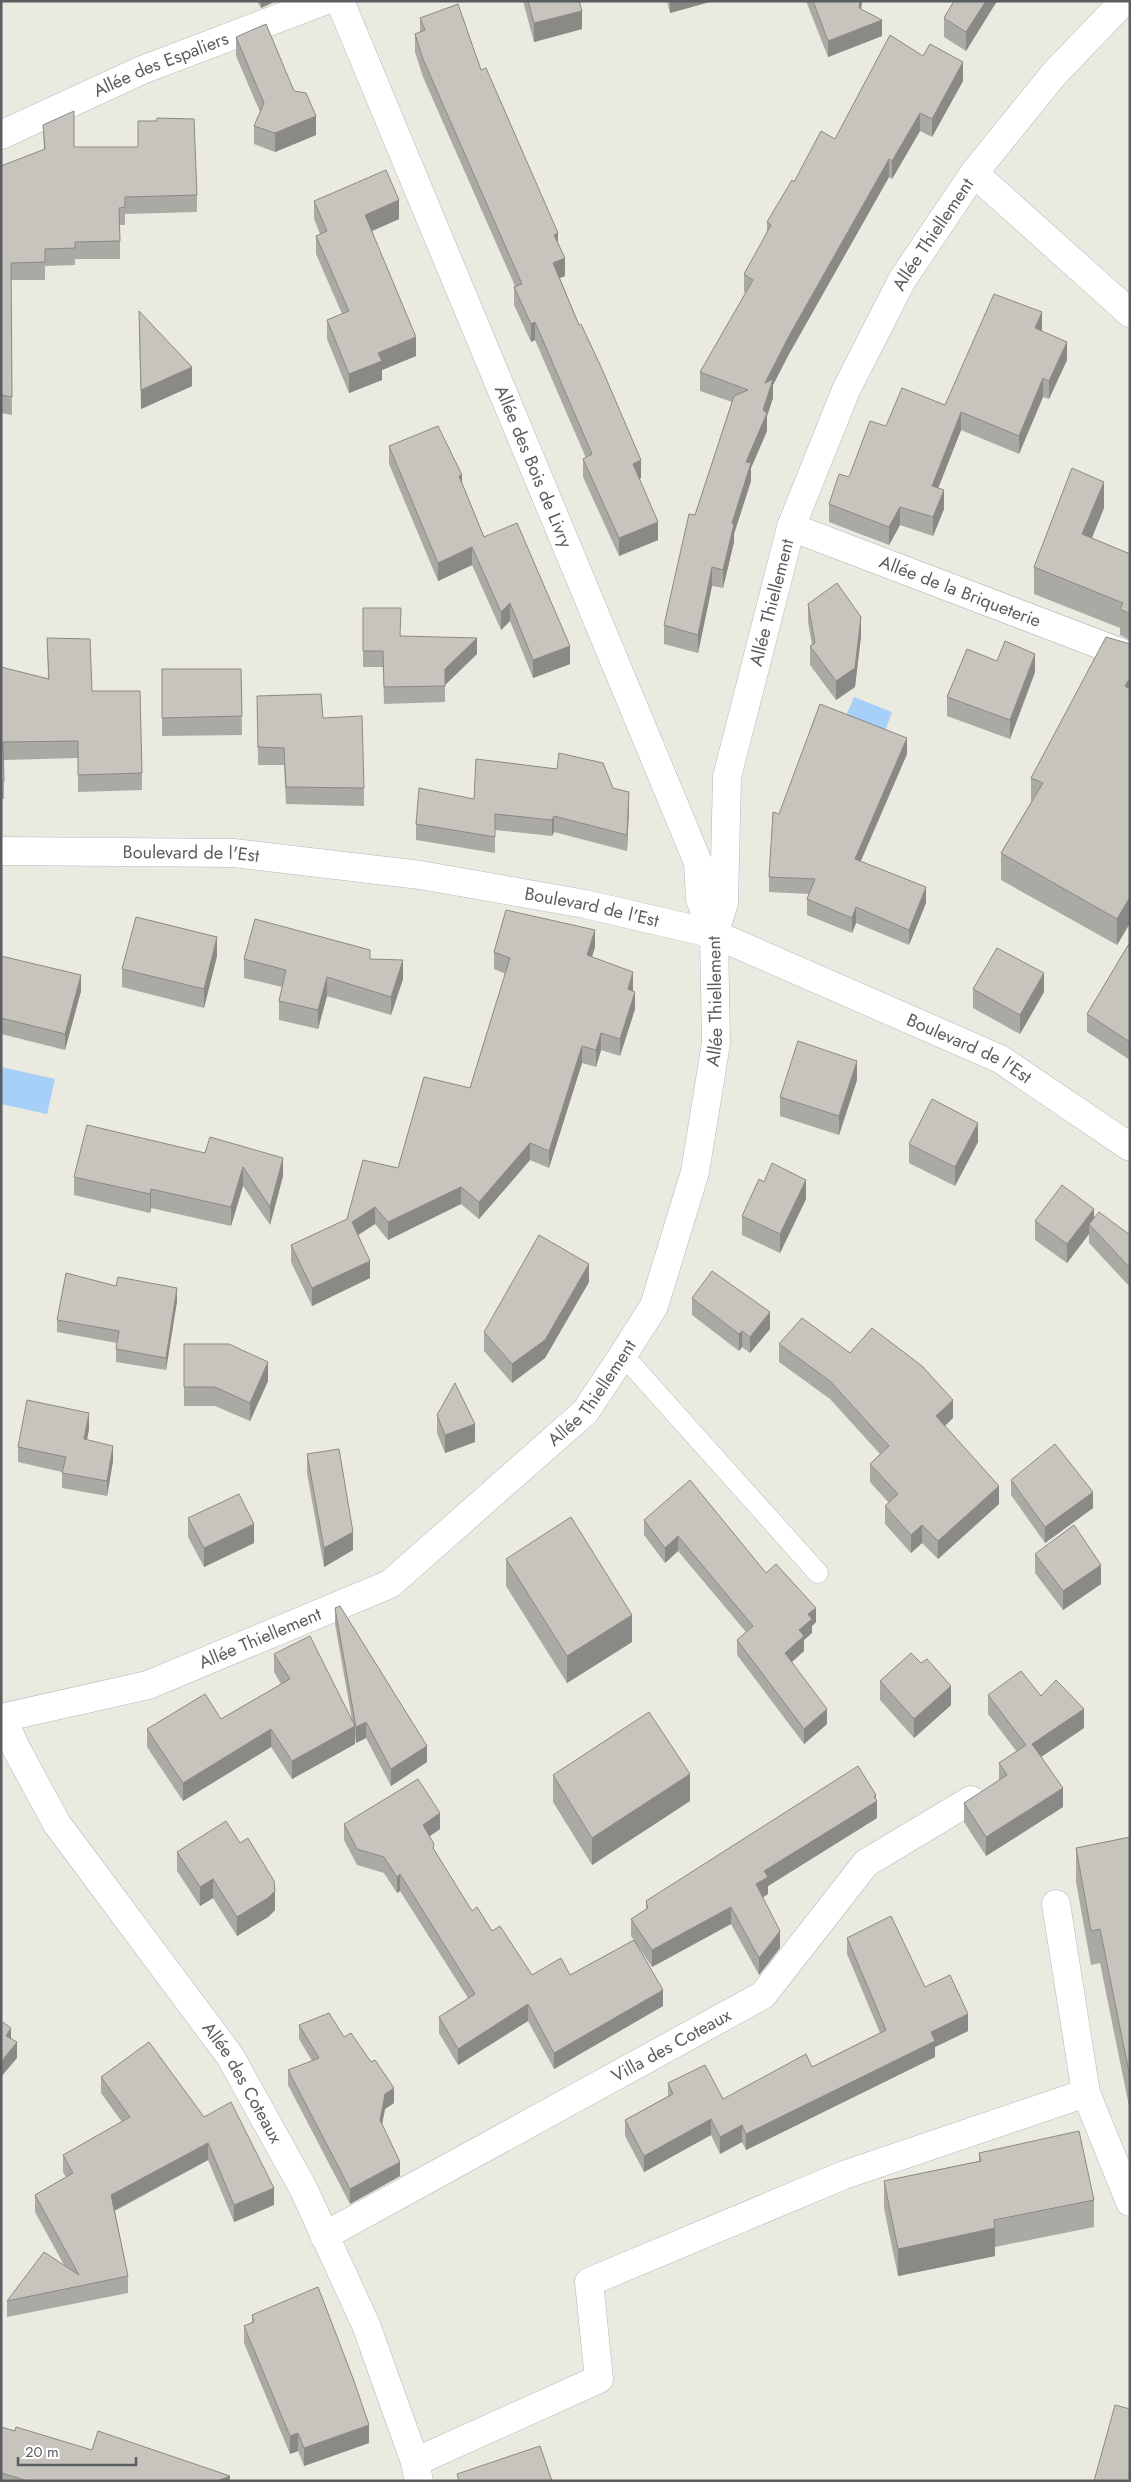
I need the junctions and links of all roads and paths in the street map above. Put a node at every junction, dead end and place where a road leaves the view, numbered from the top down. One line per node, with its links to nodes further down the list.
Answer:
1 (324, 1): 4 (street, Allée des Espaliers)
2 (340, 1): 10 (street, Allée des Bois de Livry)
3 (1114, 4): 5 (street, Allée Thiellement)
4 (1, 135)
5 (974, 173): 6 (street); 7 (street, Allée Thiellement)
6 (1130, 314)
7 (791, 527): 8 (street, Allée de la Briqueterie); 10 (street, Allée Thiellement)
8 (1130, 656)
9 (1, 851): 10 (street, Boulevard de l'Est)
10 (714, 934): 11 (street, Boulevard de l'Est); 12 (street, Allée Thiellement)
11 (1130, 1147)
12 (623, 1355): 13 (lane); 14 (street, Allée Thiellement)
13 (818, 1573)
14 (2, 1718): 19 (street, Allée des Coteaux)
15 (972, 1800): 19 (street, Villa des Coteaux)
16 (1056, 1904): 17 (street)
17 (1086, 2093): 18 (street); 20 (street)
18 (1130, 2202)
19 (324, 2236): 20 (street, Allée des Coteaux)
20 (417, 2471)

